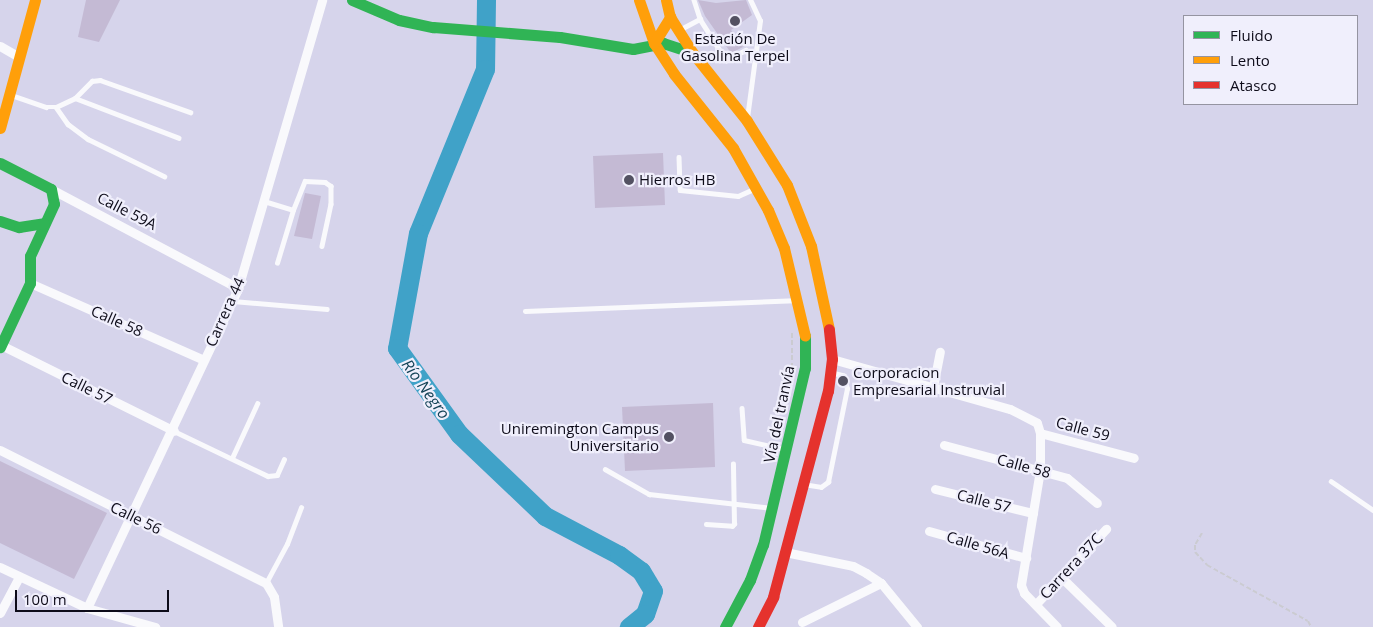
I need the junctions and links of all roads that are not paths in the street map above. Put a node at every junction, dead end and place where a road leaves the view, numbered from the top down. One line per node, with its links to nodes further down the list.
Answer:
1 (322, 0): 29 (street, Carrera 44)
2 (352, 0): 11 (main road)
3 (639, 0): 11 (main road, Vía del tranvía)
4 (666, 0): 8 (main road)
5 (694, 0): 9 (lane)
6 (750, 0): 15 (lane)
7 (33, 1): 14 (main road)
8 (670, 17): 10 (main road); 11 (main road)
9 (700, 19): 10 (lane); 15 (lane)
10 (678, 31): 13 (main road)
11 (654, 43): 13 (main road); 26 (main road, Vía del tranvía)
12 (0, 46): 14 (street)
13 (692, 52): 20 (main road)
14 (19, 57): 16 (main road)
15 (754, 58): 20 (lane)
16 (5, 98): 18 (lane); 21 (main road)
17 (75, 98): 18 (lane); 19 (lane); 22 (lane)
18 (56, 107): 25 (lane)
19 (190, 112)
20 (747, 121): 44 (main road)
21 (0, 128)
22 (179, 138)
23 (679, 157): 26 (lane)
24 (0, 163): 27 (main road, Calle 59A)
25 (164, 176)
26 (757, 188): 38 (main road, Vía del tranvía)
27 (51, 189): 28 (street, Calle 59A); 30 (main road)
28 (68, 198): 30 (street); 37 (street, Calle 59A)
29 (264, 201): 31 (lane); 37 (street, Carrera 44)
30 (54, 204): 33 (main road)
31 (293, 210): 34 (lane); 35 (lane)
32 (0, 222): 33 (main road)
33 (44, 223): 36 (main road)
34 (322, 246)
35 (277, 263)
36 (30, 283): 42 (main road); 45 (street, Calle 58)
37 (238, 288): 39 (street, Carrera 44)
38 (798, 299): 41 (lane); 54 (main road, Vía del tranvía)
39 (233, 301): 40 (lane); 45 (street, Carrera 44)
40 (327, 309)
41 (525, 311)
42 (1, 346): 50 (street, Calle 57)
43 (940, 352): 47 (street)
44 (832, 359): 46 (main road); 47 (street, Calle 59)
45 (204, 360): 50 (street, Carrera 44)
46 (831, 373): 62 (main road); 62 (lane)
47 (933, 387): 51 (street, Calle 59)
48 (258, 404): 55 (lane)
49 (742, 408): 54 (lane)
50 (174, 431): 55 (lane); 70 (street, Carrera 44)
51 (1040, 433): 56 (street, Calle 59); 60 (street)
52 (944, 445): 60 (street, Calle 58)
53 (0, 450): 70 (street, Calle 56)
54 (787, 450): 67 (main road, Vía del tranvía)
55 (232, 458): 57 (lane)
56 (1134, 458)
57 (284, 459)
58 (733, 464): 65 (lane)
59 (605, 469): 65 (lane)
60 (1040, 470): 64 (street, Calle 58); 69 (street)
61 (1331, 481): 68 (lane)
62 (803, 484): 74 (main road)
63 (935, 489): 69 (street, Calle 57)
64 (1097, 503)
65 (734, 505): 67 (lane); 71 (lane)
66 (301, 508): 80 (lane)
67 (773, 508): 87 (main road, Vía del tranvía)
68 (1373, 510)
69 (1034, 513): 75 (street)
70 (130, 516): 80 (street, Calle 56); 82 (street, Carrera 44)
71 (706, 524)
72 (1106, 529): 77 (street, Carrera 37C)
73 (930, 531): 75 (street, Calle 56A)
74 (785, 552): 79 (street); 88 (main road)
75 (1026, 558): 81 (street)
76 (0, 567): 78 (street)
77 (1061, 576): 81 (street, Carrera 37C); 91 (street)
78 (19, 577): 82 (street); 83 (street)
79 (880, 583): 84 (street); 89 (street)
80 (268, 585): 86 (street)
81 (1036, 604): 90 (street)
82 (87, 608): 85 (street)
83 (0, 613)
84 (802, 622)
85 (155, 627)
86 (278, 627)
87 (725, 627)
88 (758, 627)
89 (917, 627)
90 (1057, 627)
91 (1112, 627)

